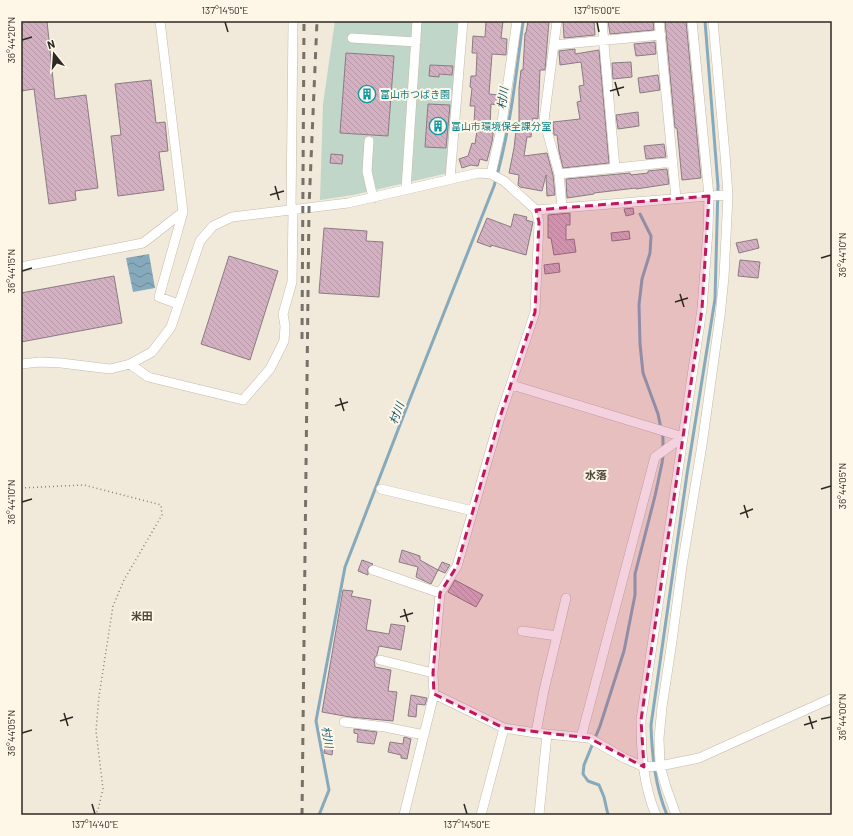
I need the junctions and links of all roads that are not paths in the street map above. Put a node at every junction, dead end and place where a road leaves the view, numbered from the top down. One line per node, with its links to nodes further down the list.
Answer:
1 (160, 21): 30 (street)
2 (293, 21): 28 (street)
3 (417, 21): 14 (street)
4 (462, 21): 21 (street)
5 (517, 21): 19 (street)
6 (557, 21): 15 (street)
7 (602, 21): 13 (street)
8 (659, 21): 11 (street)
9 (692, 21): 24 (street)
10 (712, 21): 23 (street)
11 (661, 35): 13 (street); 17 (street)
12 (352, 38): 14 (street)
13 (603, 40): 15 (street); 18 (street)
14 (416, 42): 22 (street)
15 (554, 45): 20 (street)
16 (369, 141): 25 (street)
17 (673, 162): 18 (street); 26 (street)
18 (615, 168): 20 (street)
19 (492, 174): 21 (street); 29 (street)
20 (559, 174): 27 (street)
21 (450, 179): 22 (street)
22 (406, 189): 25 (street)
23 (728, 195): 24 (street); 54 (street)
24 (709, 196): 26 (street); 36 (street)
25 (372, 198): 28 (street)
26 (676, 198): 27 (street)
27 (562, 208): 29 (street)
28 (292, 210): 32 (street); 34 (street)
29 (536, 210): 35 (street)
30 (183, 212): 31 (street); 32 (street)
31 (21, 267)
32 (178, 304): 34 (street)
33 (21, 364): 34 (street)
34 (130, 364)
35 (512, 385): 36 (street); 38 (street)
36 (683, 437): 53 (street); 55 (street)
37 (381, 489): 38 (street)
38 (473, 511): 40 (street)
39 (373, 570): 40 (street)
40 (440, 593): 45 (street)
41 (566, 598): 43 (street)
42 (522, 631): 43 (street)
43 (557, 636): 50 (street)
44 (380, 660): 45 (street)
45 (433, 673): 46 (street)
46 (434, 694): 49 (street); 52 (street)
47 (832, 698): 54 (street)
48 (344, 722): 52 (street)
49 (504, 728): 50 (street); 57 (street)
50 (536, 733): 51 (street)
51 (547, 734): 53 (street); 58 (street)
52 (424, 735): 56 (street)
53 (581, 738): 55 (street)
54 (660, 766): 55 (street); 60 (street)
55 (644, 767): 59 (street)
56 (404, 815)
57 (481, 815)
58 (539, 815)
59 (656, 815)
60 (676, 815)

